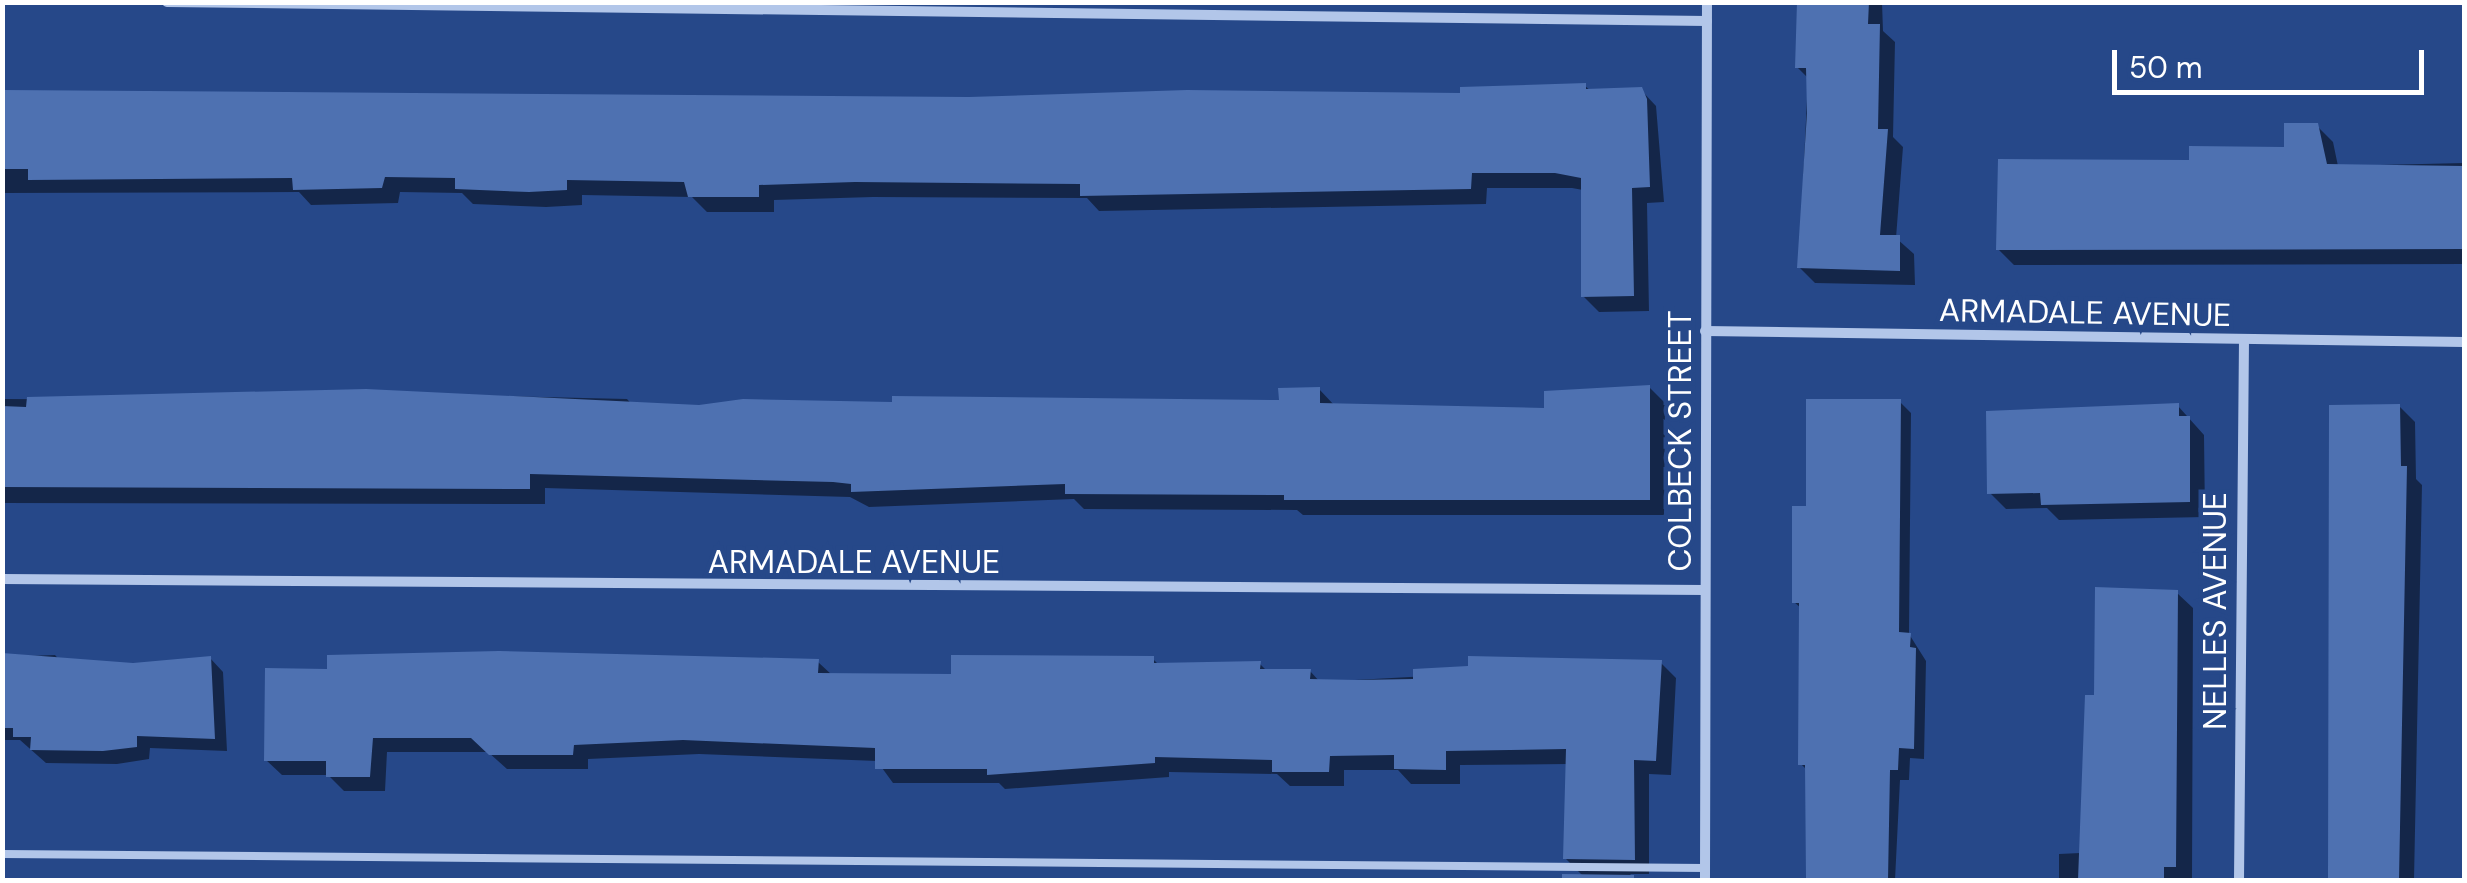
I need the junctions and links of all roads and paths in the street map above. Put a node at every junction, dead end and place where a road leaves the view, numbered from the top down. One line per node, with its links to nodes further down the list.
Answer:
1 (167, 2): 3 (street)
2 (1707, 2): 3 (street, COLBECK STREET)
3 (1707, 21): 4 (street, COLBECK STREET)
4 (1706, 331): 5 (street, ARMADALE AVENUE); 8 (street, COLBECK STREET)
5 (2244, 341): 6 (street, ARMADALE AVENUE); 12 (street, NELLES AVENUE)
6 (2464, 342)
7 (2, 579): 8 (street, ARMADALE AVENUE)
8 (1705, 590): 10 (street, COLBECK STREET)
9 (2, 854): 10 (lane)
10 (1705, 868): 11 (street, COLBECK STREET)
11 (1705, 880)
12 (2239, 880)

